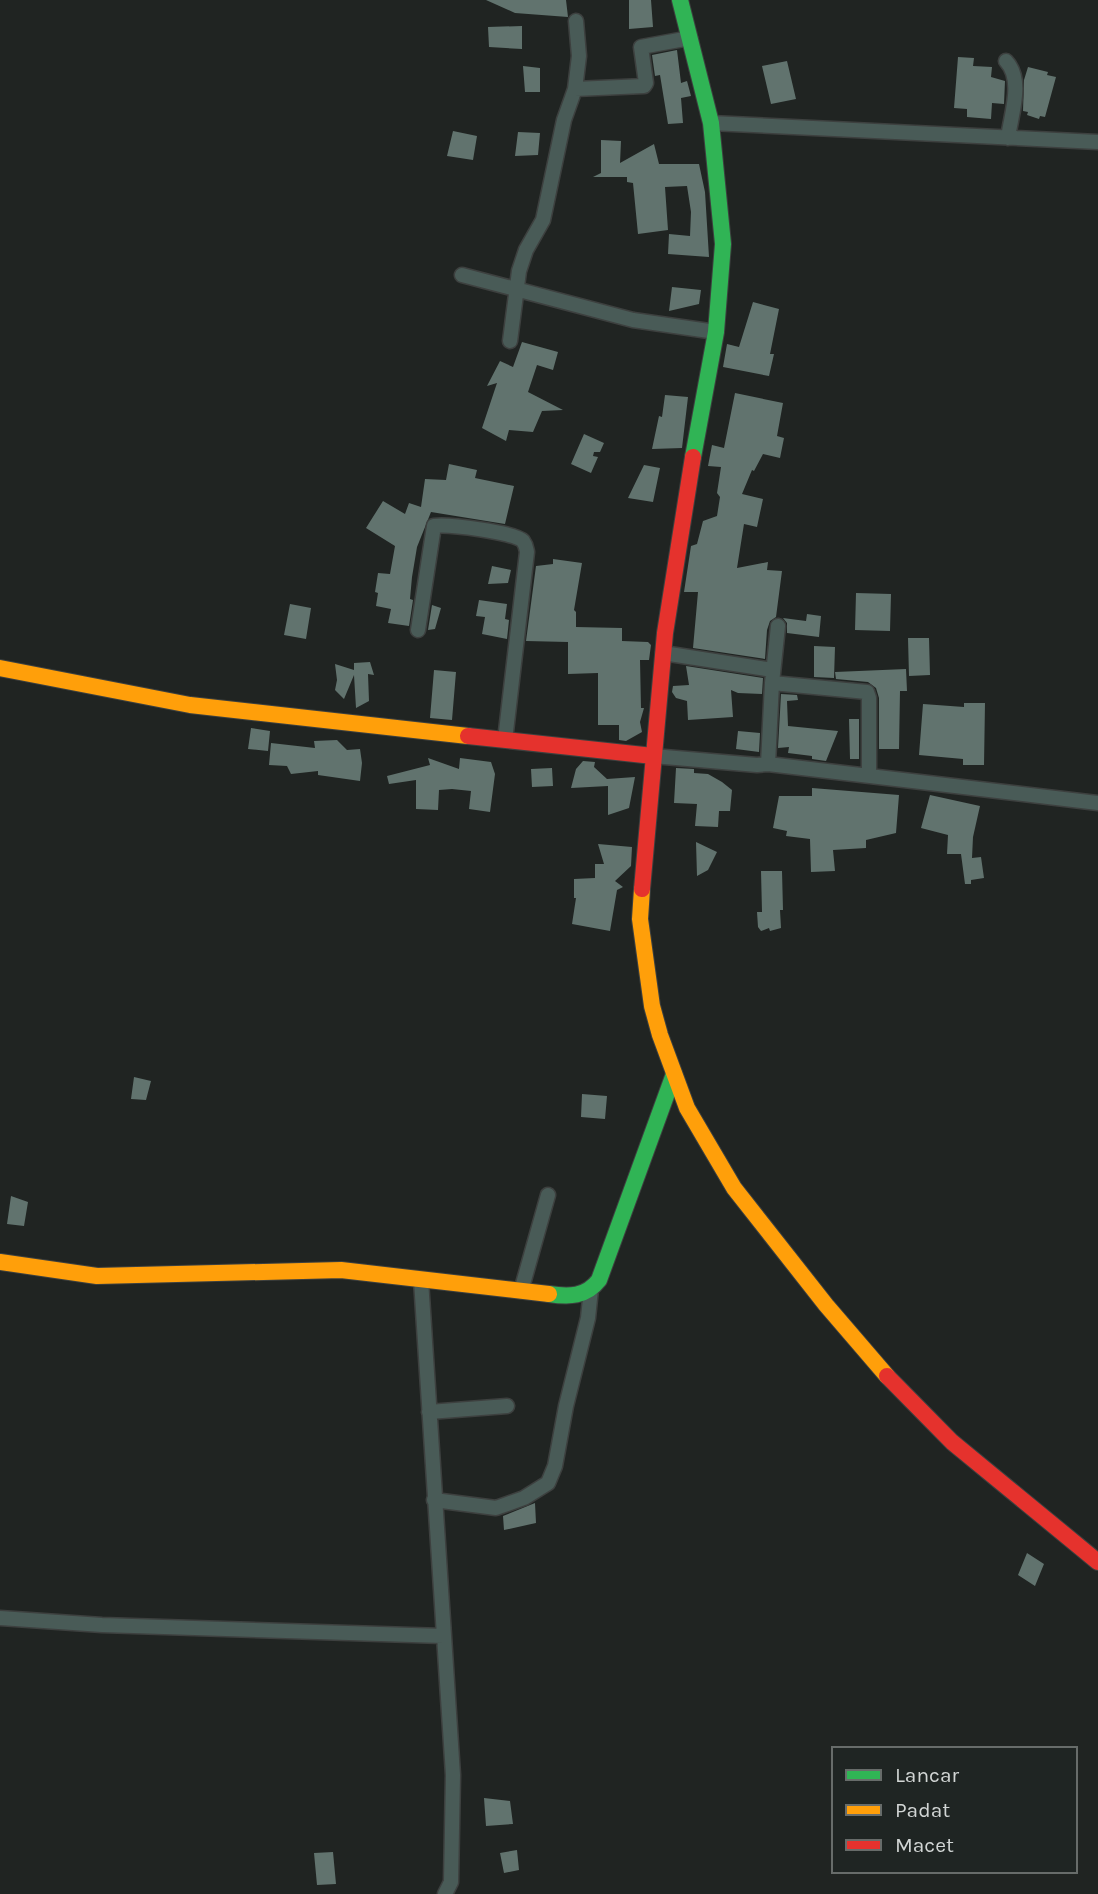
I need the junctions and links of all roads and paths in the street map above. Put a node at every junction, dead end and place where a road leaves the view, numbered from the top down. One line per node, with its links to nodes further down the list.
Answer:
1 (680, 0): 3 (main road)
2 (576, 21): 5 (street)
3 (690, 38): 5 (street); 6 (main road)
4 (1006, 61): 7 (street)
5 (575, 89): 10 (street)
6 (710, 123): 7 (street); 11 (main road)
7 (1008, 138): 8 (street)
8 (1098, 142)
9 (462, 275): 10 (street)
10 (517, 290): 11 (street); 12 (street)
11 (716, 332): 15 (main road)
12 (510, 341)
13 (778, 626): 17 (street)
14 (418, 630): 18 (street)
15 (663, 653): 17 (street); 19 (main road)
16 (0, 668): 18 (main road)
17 (773, 676): 20 (street); 21 (street)
18 (505, 740): 19 (main road)
19 (653, 756): 20 (street); 23 (main road)
20 (768, 764): 21 (street)
21 (869, 776): 22 (street)
22 (1098, 803)
23 (674, 1074): 27 (main road); 32 (main road)
24 (548, 1195): 28 (street)
25 (0, 1262): 26 (main road)
26 (421, 1280): 28 (main road); 30 (street)
27 (591, 1289): 28 (main road); 31 (street)
28 (521, 1292)
29 (507, 1406): 30 (street)
30 (429, 1412): 31 (street)
31 (434, 1500): 34 (street)
32 (1098, 1562)
33 (0, 1618): 34 (street)
34 (443, 1636): 35 (street)
35 (445, 1894)

